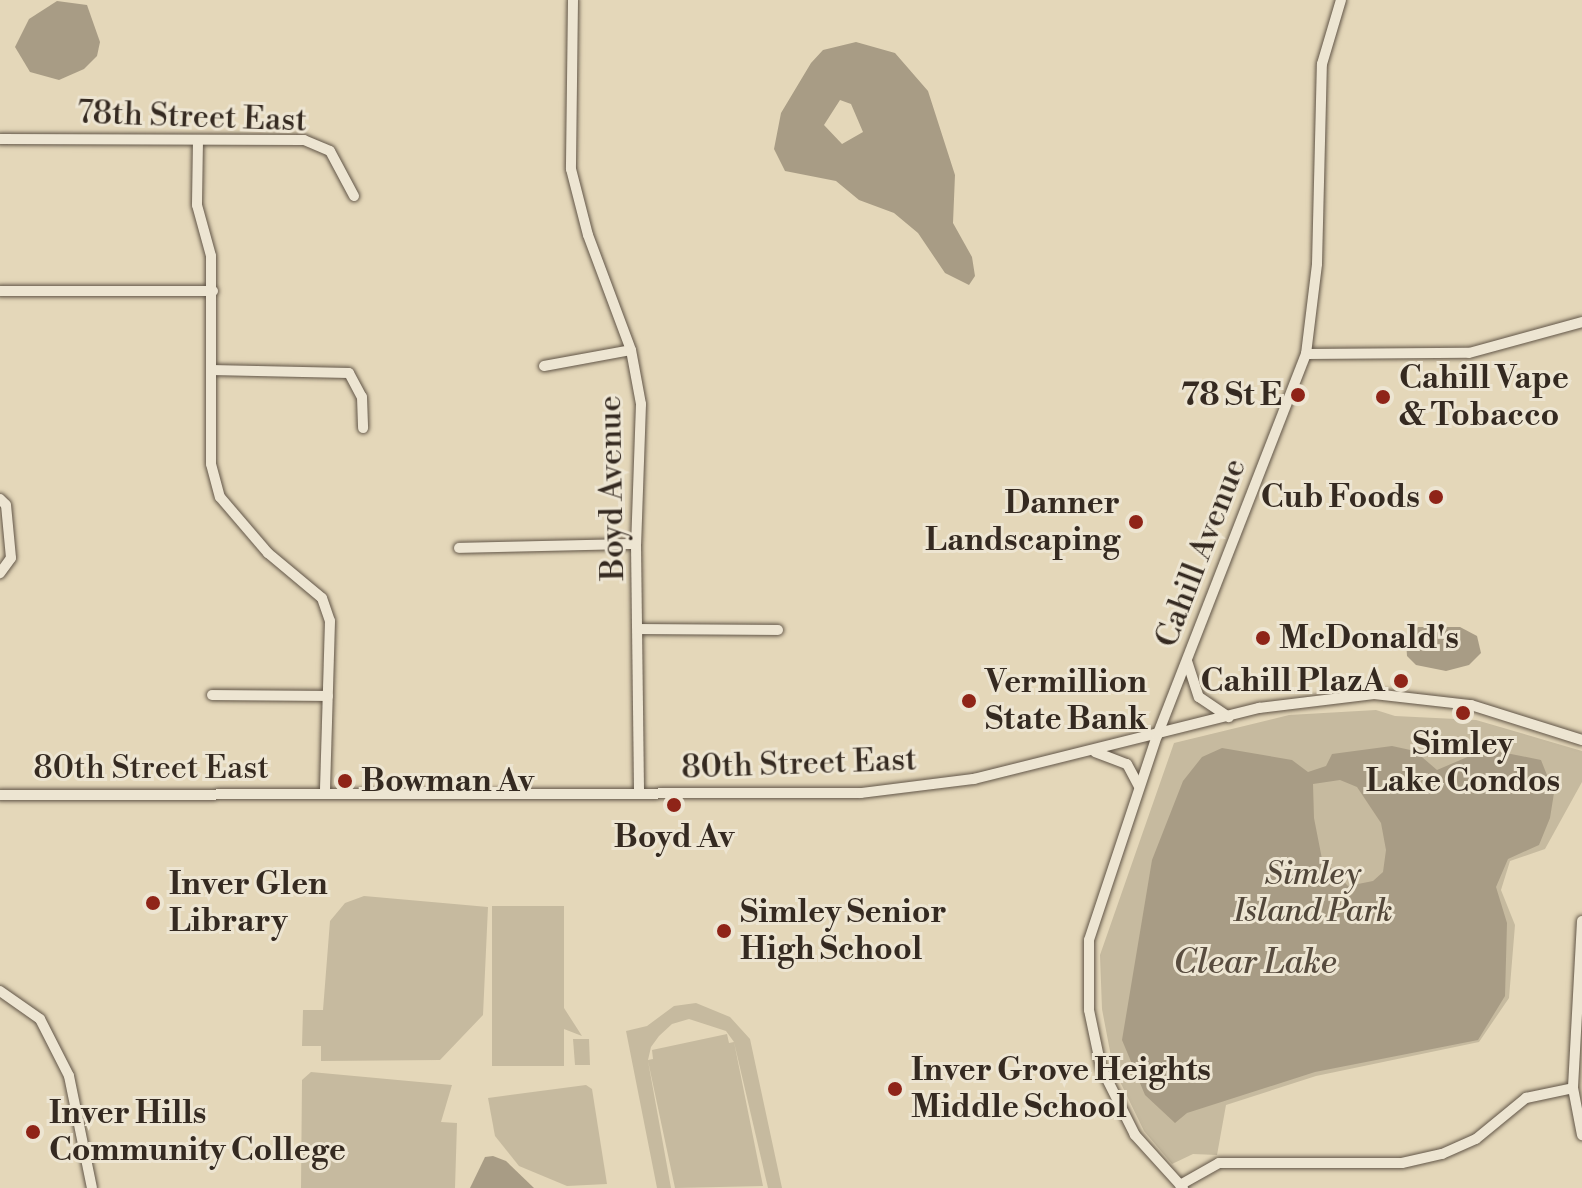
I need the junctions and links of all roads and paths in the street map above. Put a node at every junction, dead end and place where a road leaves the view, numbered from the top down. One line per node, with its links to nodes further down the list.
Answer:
1 (573, 0): 9 (street, Boyd Avenue)
2 (1341, 0): 10 (street, Cahill Avenue)
3 (0, 139): 4 (street, 78th Street East)
4 (198, 140): 5 (street, 78th Street East); 7 (street)
5 (354, 196)
6 (0, 291): 7 (street)
7 (213, 291): 12 (street)
8 (1582, 322): 10 (street)
9 (631, 350): 11 (street); 15 (street, Boyd Avenue)
10 (1306, 354): 20 (street, Cahill Avenue)
11 (544, 366)
12 (211, 370): 13 (street); 22 (street)
13 (363, 428)
14 (0, 499): 17 (street)
15 (636, 544): 16 (street); 18 (street, Boyd Avenue)
16 (459, 548)
17 (0, 573)
18 (640, 629): 19 (street); 29 (street, Boyd Avenue)
19 (778, 630)
20 (1187, 660): 23 (street); 24 (street, Cahill Avenue)
21 (212, 695): 22 (street)
22 (328, 696): 28 (street)
23 (1229, 717): 24 (street, 80th Street East); 25 (street, 80th Street East)
24 (1157, 736): 26 (street, 80th Street East); 27 (street, Cahill Avenue)
25 (1582, 740)
26 (1093, 751): 27 (street); 29 (street, 80th Street East)
27 (1139, 787): 35 (street, Cahill Avenue)
28 (325, 793): 29 (street, 80th Street East); 30 (street, 80th Street East)
29 (639, 794)
30 (0, 795)
31 (1581, 921): 33 (street)
32 (0, 991): 36 (street)
33 (1573, 1088): 34 (street); 35 (street)
34 (1582, 1135)
35 (1181, 1186)
36 (92, 1188)

